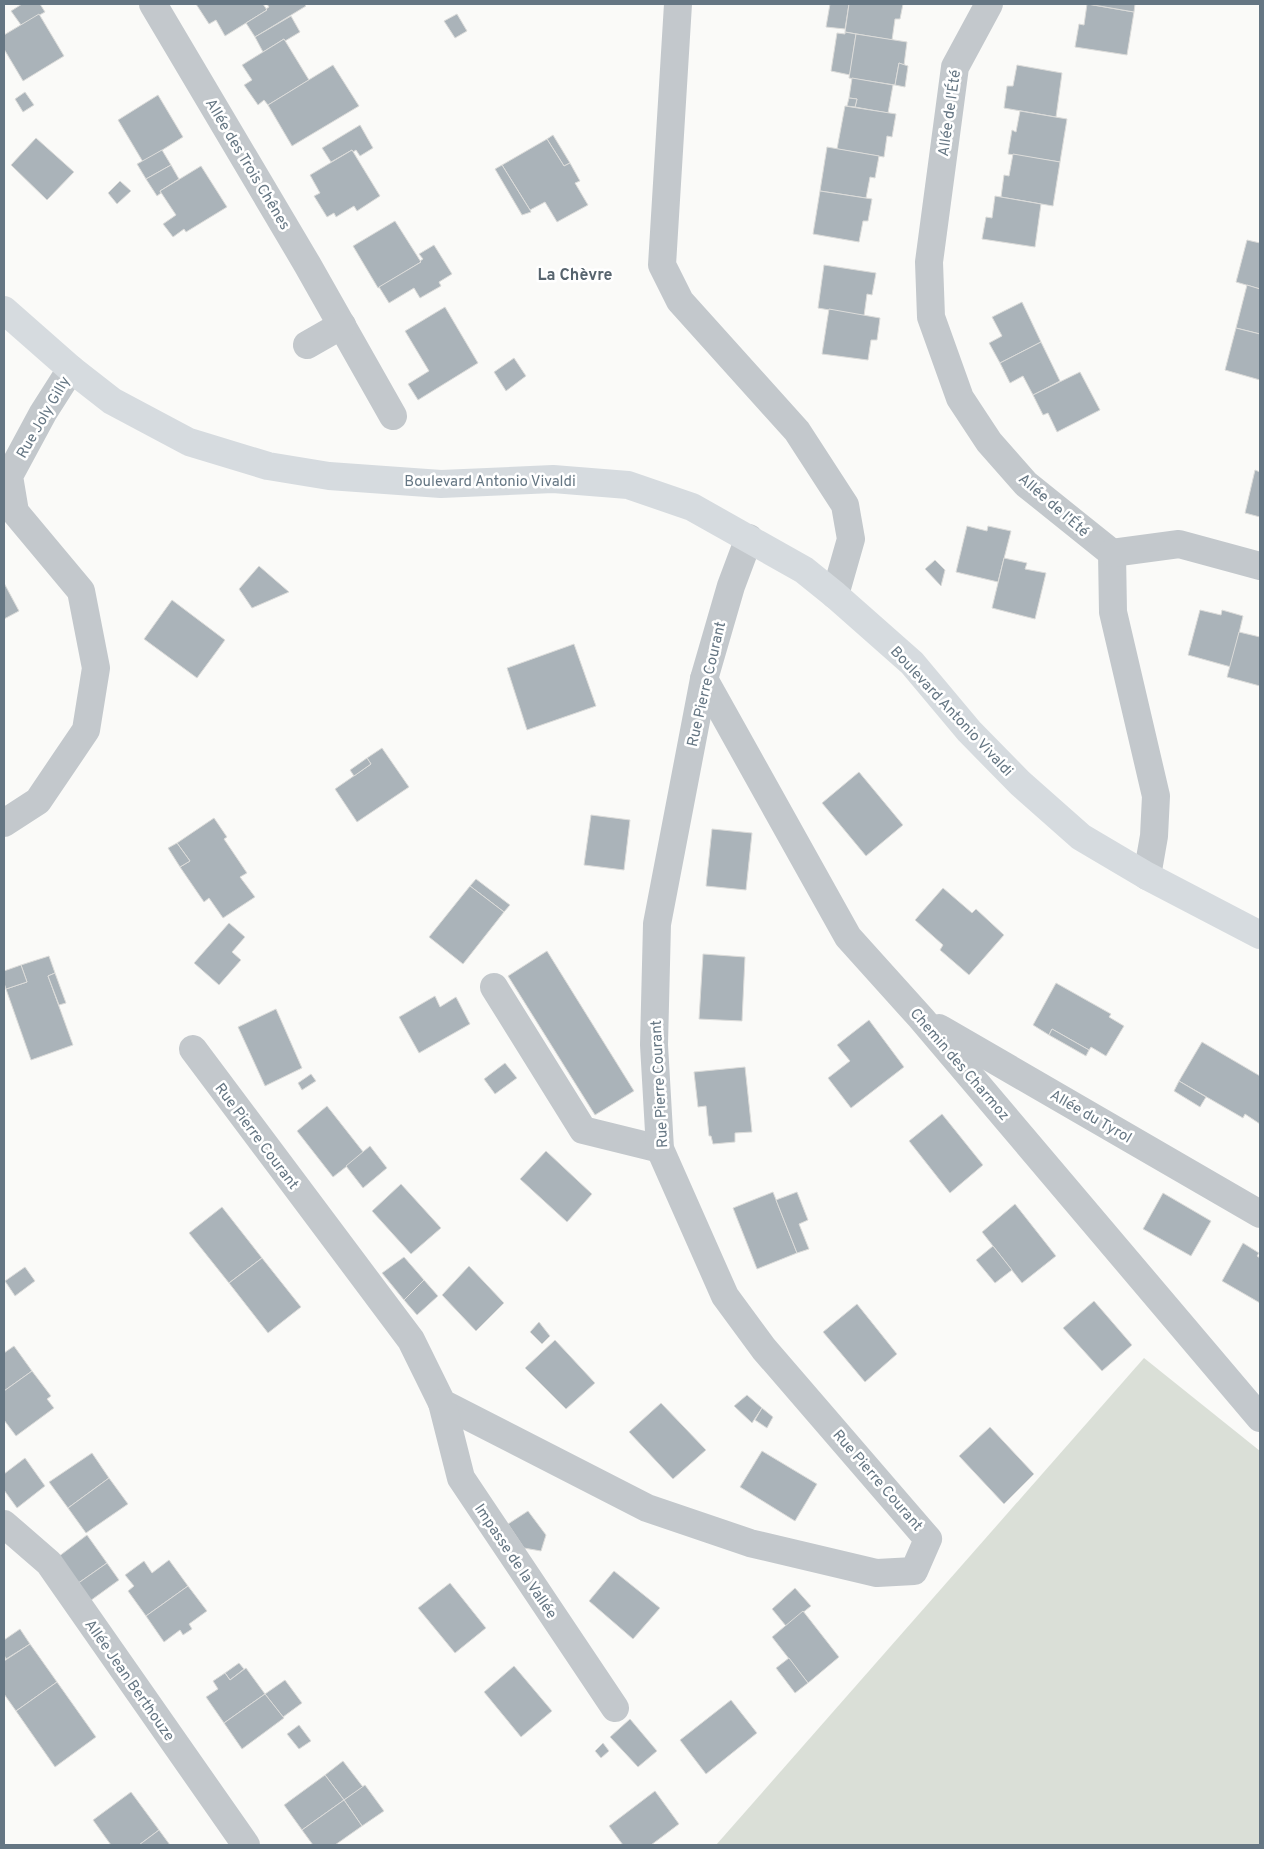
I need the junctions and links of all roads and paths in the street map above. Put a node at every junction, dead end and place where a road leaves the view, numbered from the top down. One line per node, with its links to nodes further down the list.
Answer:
1 (153, 4): 5 (street, Allée des Trois Chênes)
2 (678, 4): 12 (street)
3 (989, 4): 10 (street, Allée de l'Été)
4 (4, 310): 7 (street, Boulevard Antonio Vivaldi)
5 (342, 325): 6 (street); 8 (street, Allée des Trois Chênes)
6 (308, 345)
7 (71, 369): 9 (street, Boulevard Antonio Vivaldi); 14 (street, Rue Joly Gilly)
8 (393, 416)
9 (749, 538): 12 (street, Boulevard Antonio Vivaldi); 13 (street, Rue Pierre Courant)
10 (1112, 553): 11 (street); 15 (street)
11 (1260, 566)
12 (835, 595): 15 (street, Boulevard Antonio Vivaldi)
13 (704, 680): 18 (street, Chemin des Charmoz); 20 (street, Rue Pierre Courant)
14 (4, 823)
15 (1147, 876): 16 (street, Boulevard Antonio Vivaldi)
16 (1260, 935)
17 (494, 987): 20 (street)
18 (921, 1018): 21 (street, Allée du Tyrol); 23 (street, Chemin des Charmoz)
19 (193, 1050): 22 (street, Rue Pierre Courant)
20 (660, 1149): 22 (street, Rue Pierre Courant)
21 (1260, 1214)
22 (442, 1403): 25 (street, Impasse de la Vallée)
23 (1260, 1418)
24 (4, 1524): 26 (street, Allée Jean Berthouze)
25 (615, 1708)
26 (246, 1845)

